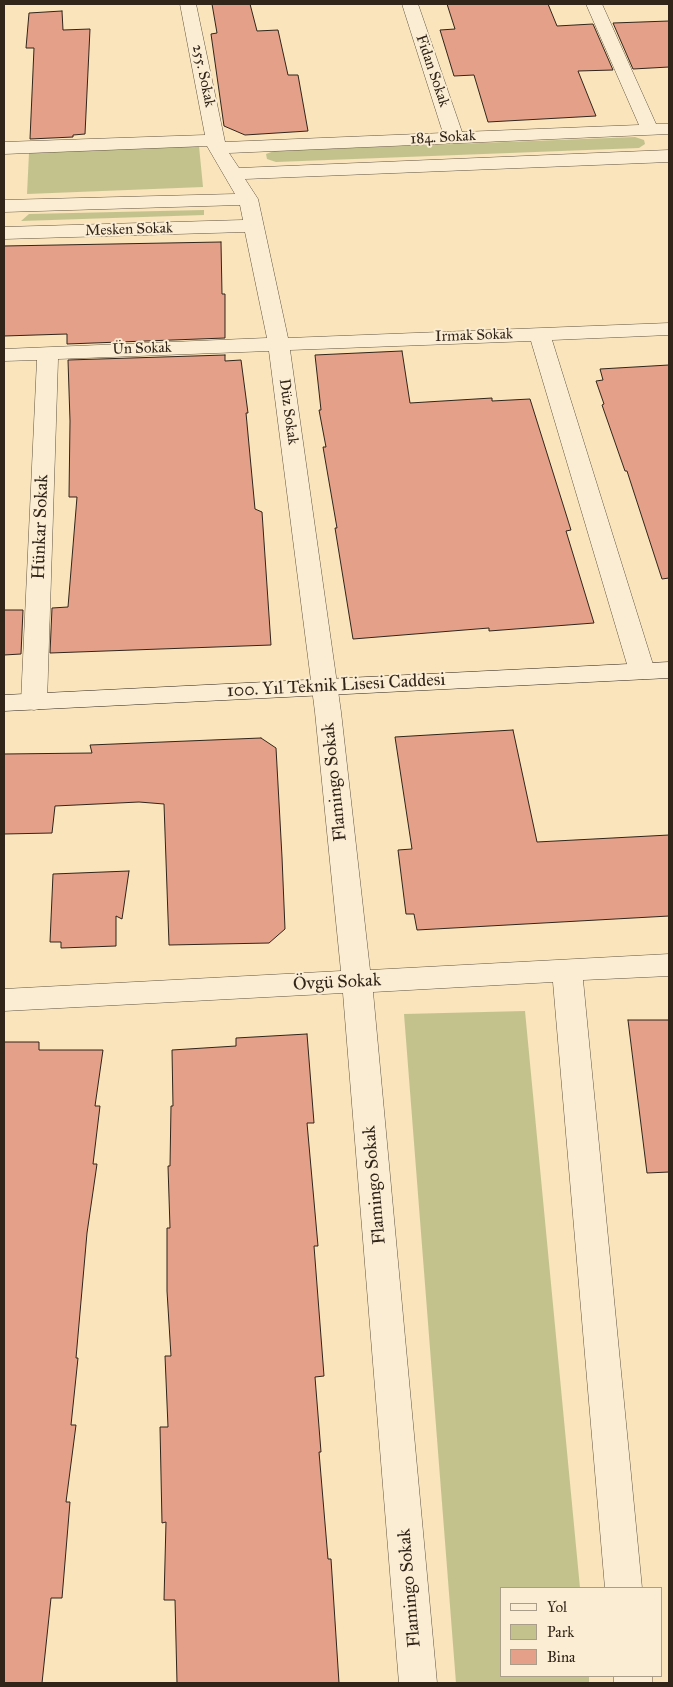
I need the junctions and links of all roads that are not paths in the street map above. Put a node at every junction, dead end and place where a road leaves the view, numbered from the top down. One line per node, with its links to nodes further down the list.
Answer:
1 (188, 4): 7 (street, 255. Sokak)
2 (410, 4): 6 (street, Fidan Sokak)
3 (594, 4): 5 (street)
4 (669, 129): 5 (street, 184. Sokak)
5 (650, 130): 6 (street, 184. Sokak)
6 (454, 137): 7 (street, 184. Sokak)
7 (216, 144): 8 (street, 184. Sokak); 10 (street, Düz Sokak)
8 (4, 148)
9 (669, 156): 10 (street, 184. Sokak)
10 (233, 174): 11 (street, Düz Sokak)
11 (248, 199): 12 (street, Mesken Sokak); 13 (street, Düz Sokak)
12 (4, 206)
13 (255, 226): 14 (street, Mesken Sokak); 17 (street, Düz Sokak)
14 (4, 234)
15 (669, 329): 16 (street, Irmak Sokak)
16 (540, 334): 17 (street, Irmak Sokak); 21 (street)
17 (279, 344): 18 (street, Ün Sokak); 22 (street, Düz Sokak)
18 (48, 353): 19 (street, Ün Sokak); 23 (street, Hünkar Sokak)
19 (4, 355)
20 (669, 670): 21 (street, 100. Yıl Teknik Lisesi Caddesi)
21 (642, 671): 22 (street, 100. Yıl Teknik Lisesi Caddesi)
22 (324, 687): 23 (street, 100. Yıl Teknik Lisesi Caddesi); 27 (street, Flamingo Sokak)
23 (34, 702): 24 (street, 100. Yıl Teknik Lisesi Caddesi)
24 (4, 703)
25 (669, 965): 26 (street, Övgü Sokak)
26 (567, 970): 27 (street, Övgü Sokak); 29 (street)
27 (357, 982): 28 (street, Övgü Sokak); 30 (street, Flamingo Sokak)
28 (4, 1000)
29 (624, 1587)
30 (418, 1683)

